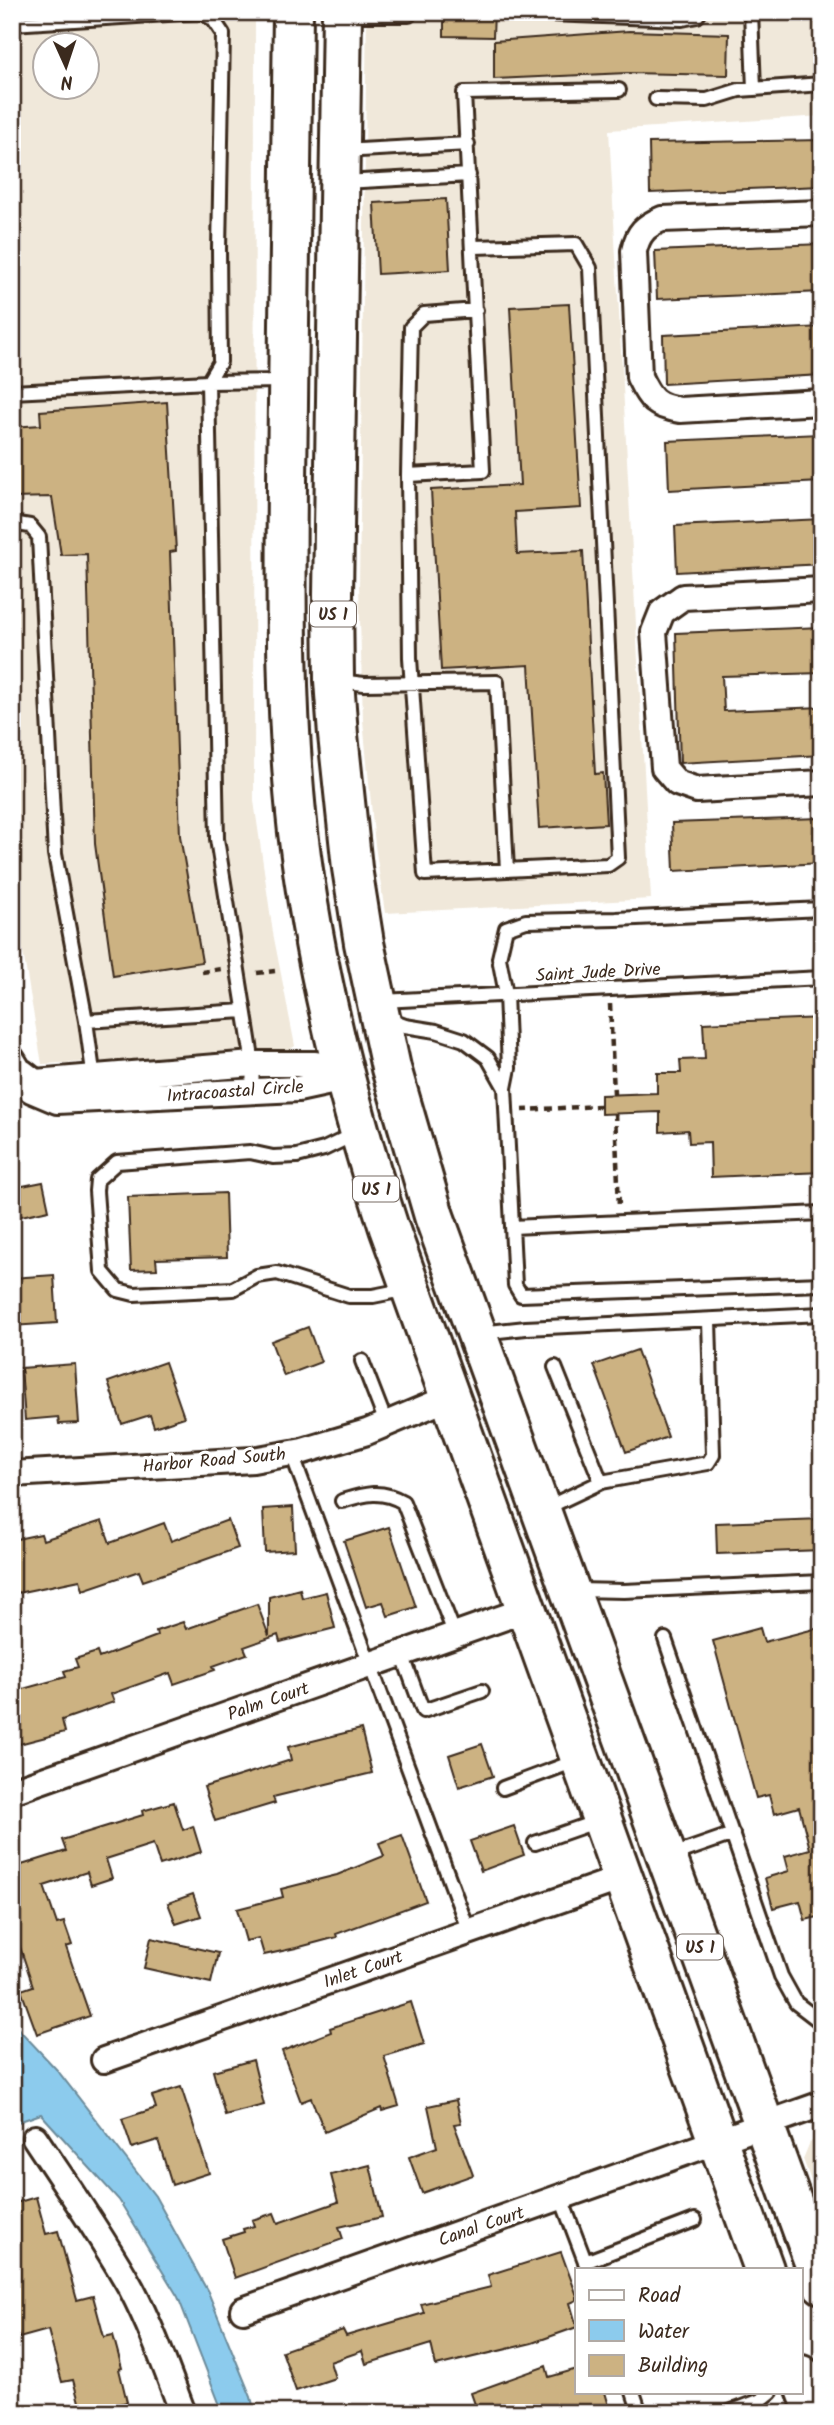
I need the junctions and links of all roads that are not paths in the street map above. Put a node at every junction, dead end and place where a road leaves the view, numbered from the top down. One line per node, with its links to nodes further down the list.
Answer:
1 (200, 12): 7 (lane); 22 (lane)
2 (293, 12): 21 (main road, US 1)
3 (409, 12): 8 (lane)
4 (546, 12): 5 (lane)
5 (700, 12)
6 (751, 12): 12 (lane)
7 (189, 13): 9 (lane)
8 (342, 13): 16 (main road, US 1)
9 (45, 17): 10 (lane)
10 (12, 24)
11 (822, 84): 12 (lane)
12 (754, 89): 14 (lane)
13 (619, 90): 15 (lane)
14 (656, 99)
15 (468, 144): 16 (lane); 17 (lane)
16 (340, 167): 17 (lane); 29 (main road, US 1)
17 (469, 174): 19 (lane)
18 (822, 213): 24 (street)
19 (474, 247): 20 (lane); 32 (lane)
20 (476, 310): 25 (lane); 25 (lane)
21 (288, 381): 22 (lane); 28 (main road, US 1)
22 (208, 382): 23 (lane); 38 (lane)
23 (12, 393)
24 (822, 401)
25 (408, 475): 30 (lane)
26 (12, 523): 39 (lane)
27 (822, 590): 31 (street)
28 (286, 603): 29 (main road); 34 (main road, US 1)
29 (334, 680): 30 (lane); 37 (main road, US 1)
30 (411, 683): 32 (lane); 32 (lane)
31 (822, 782)
32 (507, 870)
33 (822, 909): 36 (lane)
34 (320, 974): 37 (main road); 42 (main road, US 1)
35 (822, 978): 36 (lane, Saint Jude Drive)
36 (506, 994): 37 (lane, Saint Jude Drive); 44 (lane)
37 (378, 1009): 44 (lane); 46 (main road, US 1)
38 (244, 1011): 39 (lane); 40 (lane)
39 (86, 1021): 43 (lane)
40 (253, 1064): 42 (street, Intracoastal Circle); 43 (street, Intracoastal Circle); 45 (lane)
41 (17, 1065): 43 (street, Intracoastal Circle)
42 (343, 1077): 45 (street, Intracoastal Circle); 46 (main road); 47 (main road, US 1)
43 (94, 1088): 45 (street, Intracoastal Circle)
44 (505, 1088): 49 (lane)
45 (252, 1091)
46 (406, 1125): 54 (main road, US 1)
47 (358, 1132): 51 (main road, US 1); 51 (lane)
48 (822, 1213): 49 (lane)
49 (512, 1227): 50 (lane)
50 (822, 1284)
51 (410, 1288): 57 (main road, US 1)
52 (822, 1314): 53 (lane)
53 (709, 1321): 54 (lane); 61 (lane)
54 (476, 1334): 63 (main road, US 1)
55 (362, 1360): 58 (lane)
56 (555, 1367): 61 (lane)
57 (448, 1398): 58 (street, Harbor Road South); 64 (main road, US 1)
58 (386, 1423): 59 (street, Harbor Road South)
59 (292, 1454): 60 (street, Harbor Road South); 71 (lane)
60 (12, 1475)
61 (601, 1482): 63 (lane)
62 (342, 1501): 68 (lane)
63 (541, 1511): 66 (main road, US 1)
64 (498, 1538): 66 (main road); 67 (main road, US 1)
65 (822, 1582): 66 (lane)
66 (569, 1590): 72 (main road, US 1)
67 (525, 1610): 68 (street, Palm Court); 72 (main road); 74 (main road, US 1)
68 (455, 1635): 70 (street, Palm Court)
69 (665, 1639): 78 (lane)
70 (402, 1654): 71 (street, Palm Court); 73 (lane)
71 (369, 1665): 76 (street, Palm Court); 82 (lane)
72 (599, 1671): 80 (main road, US 1)
73 (482, 1691)
74 (579, 1760): 75 (lane); 77 (main road, US 1)
75 (503, 1788)
76 (12, 1791)
77 (601, 1820): 79 (lane); 81 (main road, US 1)
78 (733, 1834): 80 (lane); 83 (lane)
79 (535, 1843)
80 (667, 1858): 86 (main road, US 1)
81 (622, 1878): 82 (street, Inlet Court); 88 (main road, US 1)
82 (469, 1932): 84 (street, Inlet Court)
83 (822, 2023)
84 (104, 2060)
85 (822, 2104): 86 (street, Canal Court)
86 (764, 2125): 88 (street, Canal Court); 93 (main road, US 1)
87 (35, 2138): 98 (street)
88 (718, 2142): 89 (street, Canal Court); 92 (main road, US 1)
89 (561, 2197): 91 (lane); 94 (street, Canal Court)
90 (695, 2220): 91 (lane)
91 (586, 2266)
92 (764, 2268)
93 (822, 2284)
94 (243, 2310)
95 (802, 2378): 101 (main road)
96 (634, 2394): 99 (lane)
97 (768, 2394): 100 (lane)
98 (183, 2413)
99 (640, 2413)
100 (727, 2413)
101 (815, 2413)

